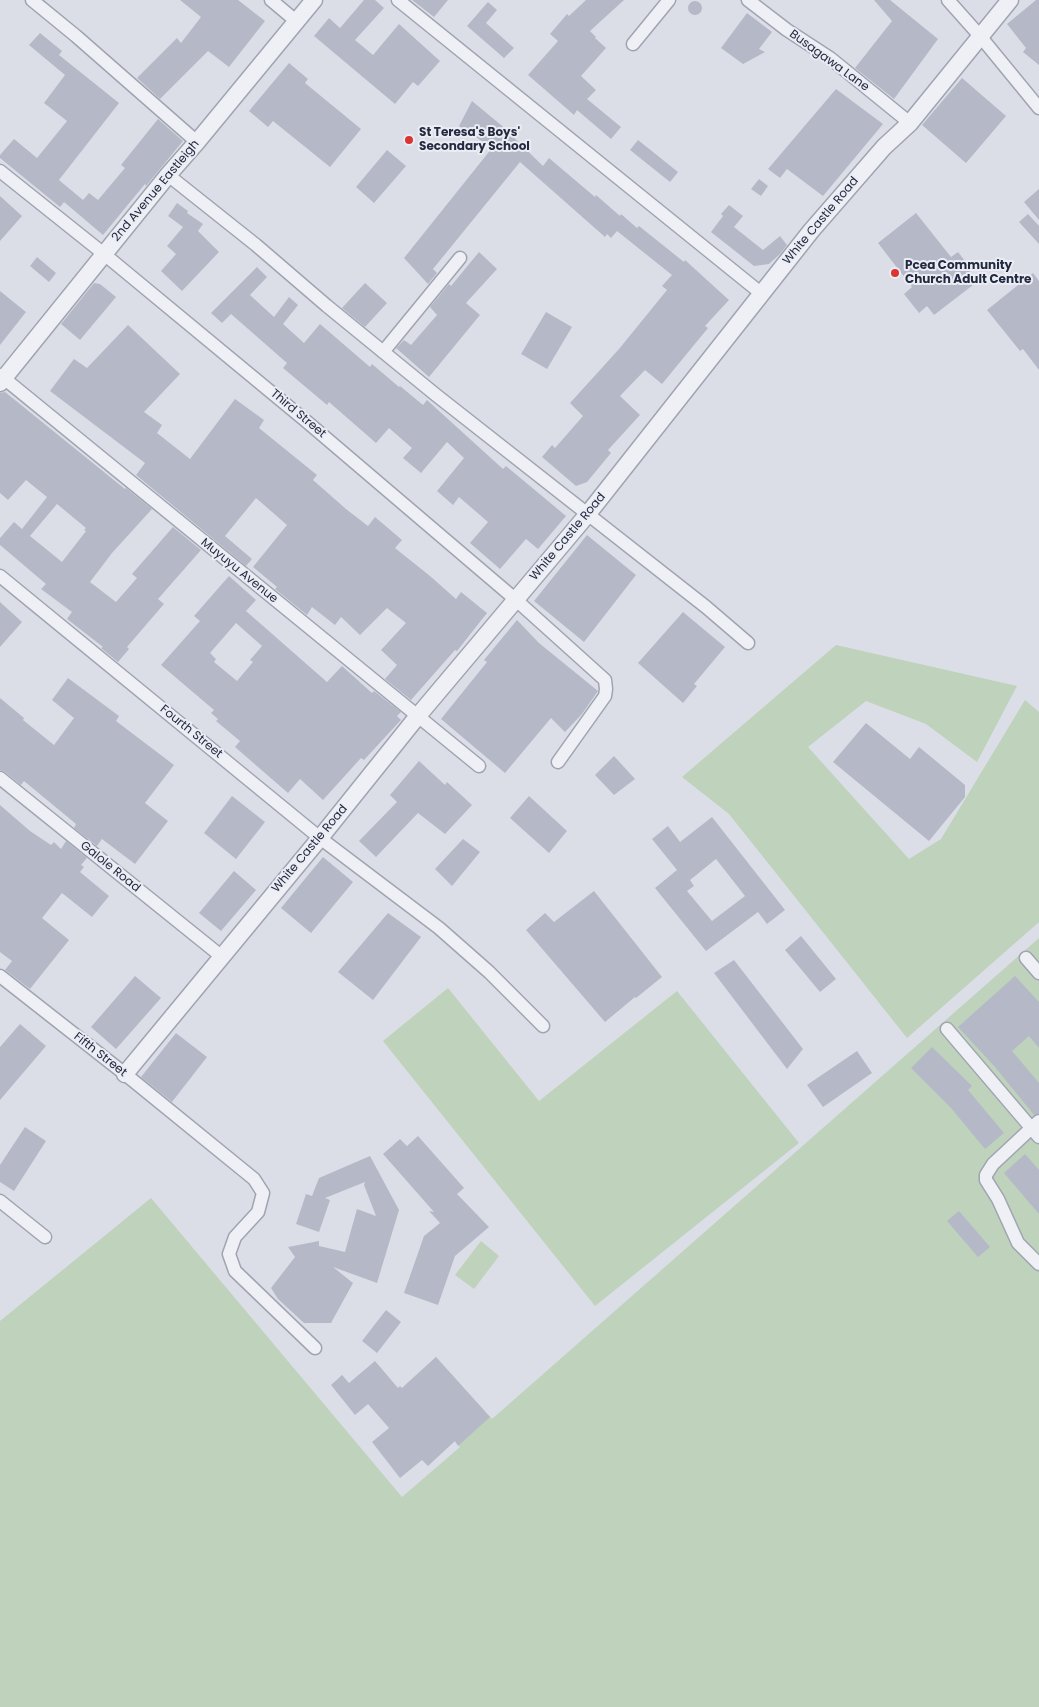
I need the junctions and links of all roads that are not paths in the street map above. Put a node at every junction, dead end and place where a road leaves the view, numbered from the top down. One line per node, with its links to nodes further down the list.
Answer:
1 (32, 0): 14 (street)
2 (271, 0): 9 (street)
3 (314, 0): 9 (street, 2nd Avenue Eastleigh)
4 (398, 0): 19 (street)
5 (670, 0): 11 (street)
6 (748, 0): 13 (street, Busagawa Lane)
7 (948, 0): 10 (street)
8 (1010, 0): 10 (street, White Castle Road)
9 (296, 21): 14 (street, 2nd Avenue Eastleigh)
10 (980, 36): 12 (street); 13 (street, White Castle Road)
11 (633, 44)
12 (1039, 108)
13 (910, 123): 19 (street, White Castle Road)
14 (197, 142): 16 (street, 2nd Avenue Eastleigh)
15 (0, 171): 17 (street, Third Street)
16 (168, 175): 17 (street, 2nd Avenue Eastleigh); 20 (street)
17 (104, 254): 21 (street, 2nd Avenue Eastleigh); 24 (street, Third Street)
18 (460, 258): 20 (street)
19 (762, 294): 22 (street, White Castle Road)
20 (383, 352): 22 (street)
21 (1, 378): 26 (street, Muyuyu Avenue)
22 (587, 515): 24 (street, White Castle Road); 25 (street)
23 (0, 576): 30 (street, Fourth Street)
24 (515, 599): 26 (street, White Castle Road); 27 (street, Third Street)
25 (748, 643)
26 (418, 717): 28 (street, Muyuyu Avenue); 30 (street, White Castle Road)
27 (558, 762)
28 (479, 766)
29 (0, 778): 31 (street, Galole Road)
30 (320, 838): 31 (street, White Castle Road); 35 (street, Fourth Street)
31 (221, 956): 37 (street, White Castle Road)
32 (1026, 958): 33 (street)
33 (1039, 973)
34 (0, 976): 37 (street, Fifth Street)
35 (543, 1026)
36 (947, 1029): 38 (street)
37 (124, 1074): 42 (street, Fifth Street)
38 (1036, 1129): 41 (street)
39 (0, 1201): 40 (street)
40 (45, 1237)
41 (1039, 1264)
42 (315, 1348)

